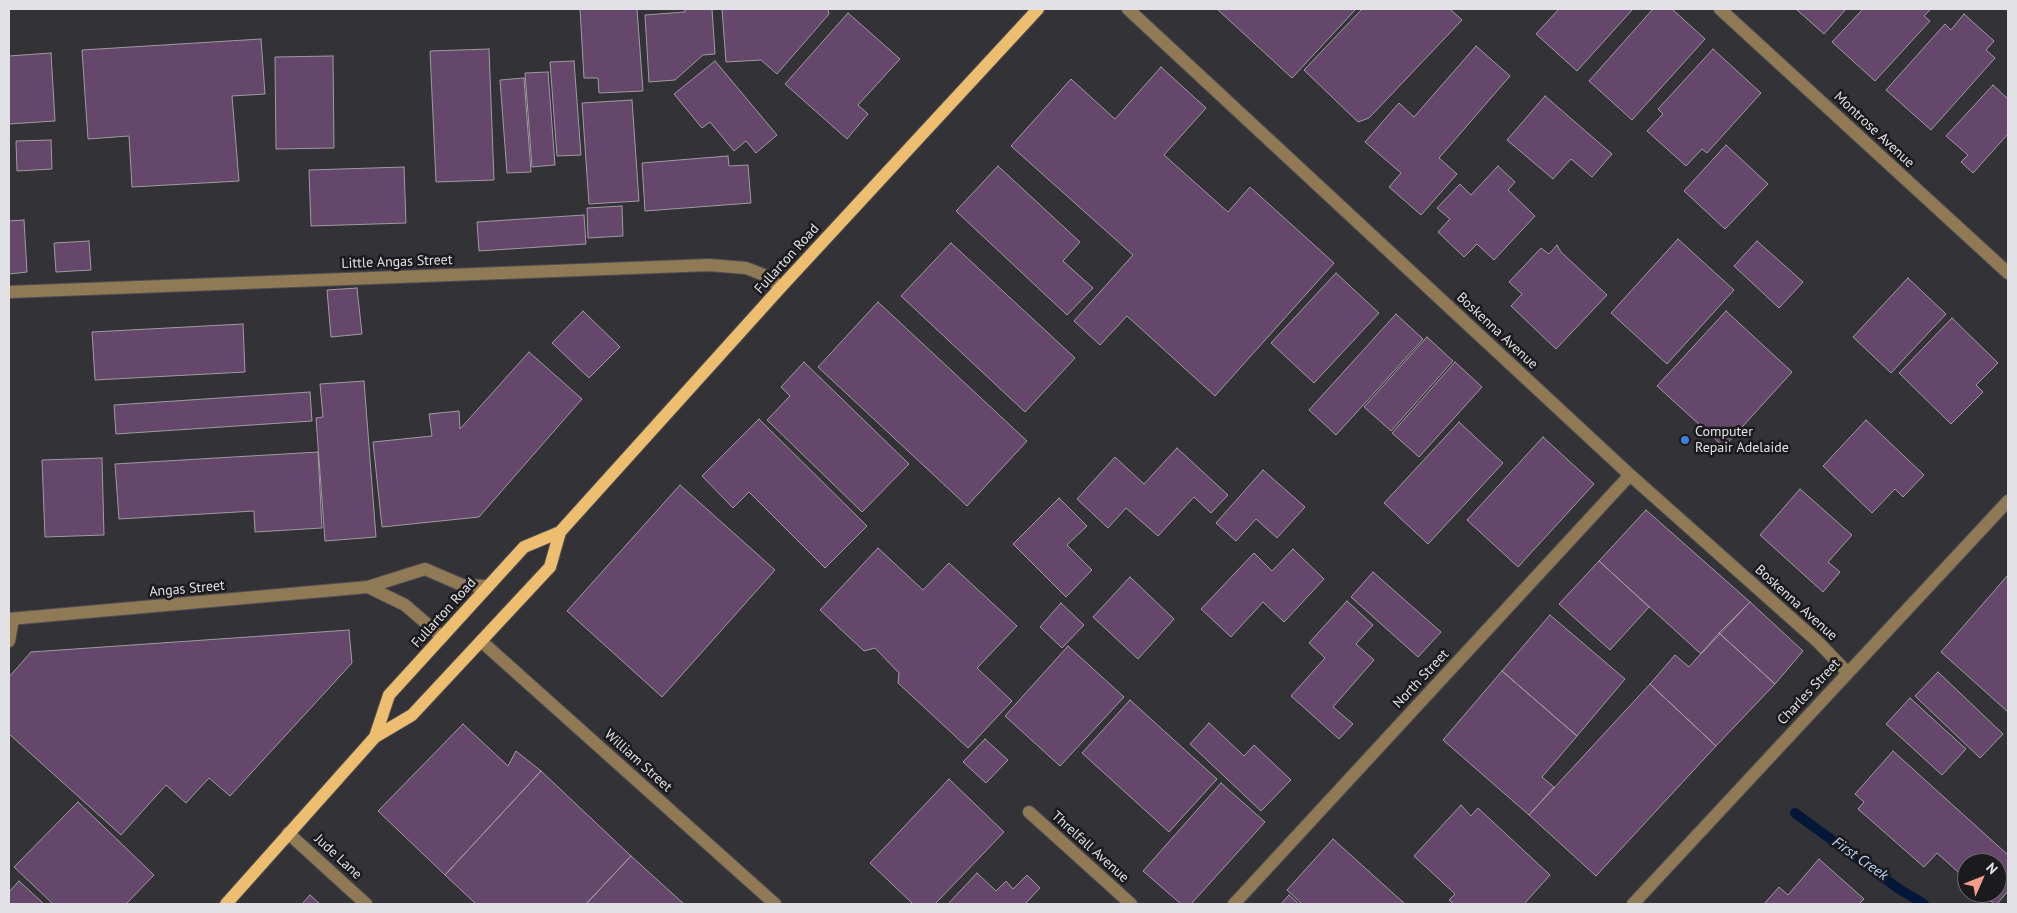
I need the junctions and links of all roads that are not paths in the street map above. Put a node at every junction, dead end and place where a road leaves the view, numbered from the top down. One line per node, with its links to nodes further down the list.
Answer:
1 (1038, 9): 5 (main road, Fullarton Road)
2 (1128, 9): 7 (street, Boskenna Avenue)
3 (1720, 9): 4 (street, Montrose Avenue)
4 (2008, 273)
5 (781, 287): 6 (street, Little Angas Street); 9 (main road, Fullarton Road)
6 (9, 292)
7 (1630, 475): 16 (street, Boskenna Avenue); 24 (street, North Street)
8 (2008, 501): 16 (street, Charles Street)
9 (560, 532): 10 (main road, Fullarton Road); 15 (main road, Fullarton Road)
10 (488, 586): 11 (street, Angas Street); 13 (main road, Fullarton Road)
11 (368, 588): 12 (street, Angas Street); 13 (street, Angas Street)
12 (11, 619): 14 (street)
13 (442, 637): 17 (main road, Fullarton Road)
14 (9, 641)
15 (481, 641): 17 (main road, Fullarton Road); 22 (street, William Street)
16 (1848, 672): 25 (street, Charles Street)
17 (375, 737): 19 (main road, Fullarton Road)
18 (1029, 812): 23 (street, Threlfall Avenue)
19 (288, 832): 20 (main road, Fullarton Road); 21 (street, Jude Lane)
20 (226, 904)
21 (366, 904)
22 (775, 904)
23 (1132, 904)
24 (1234, 904)
25 (1634, 904)

